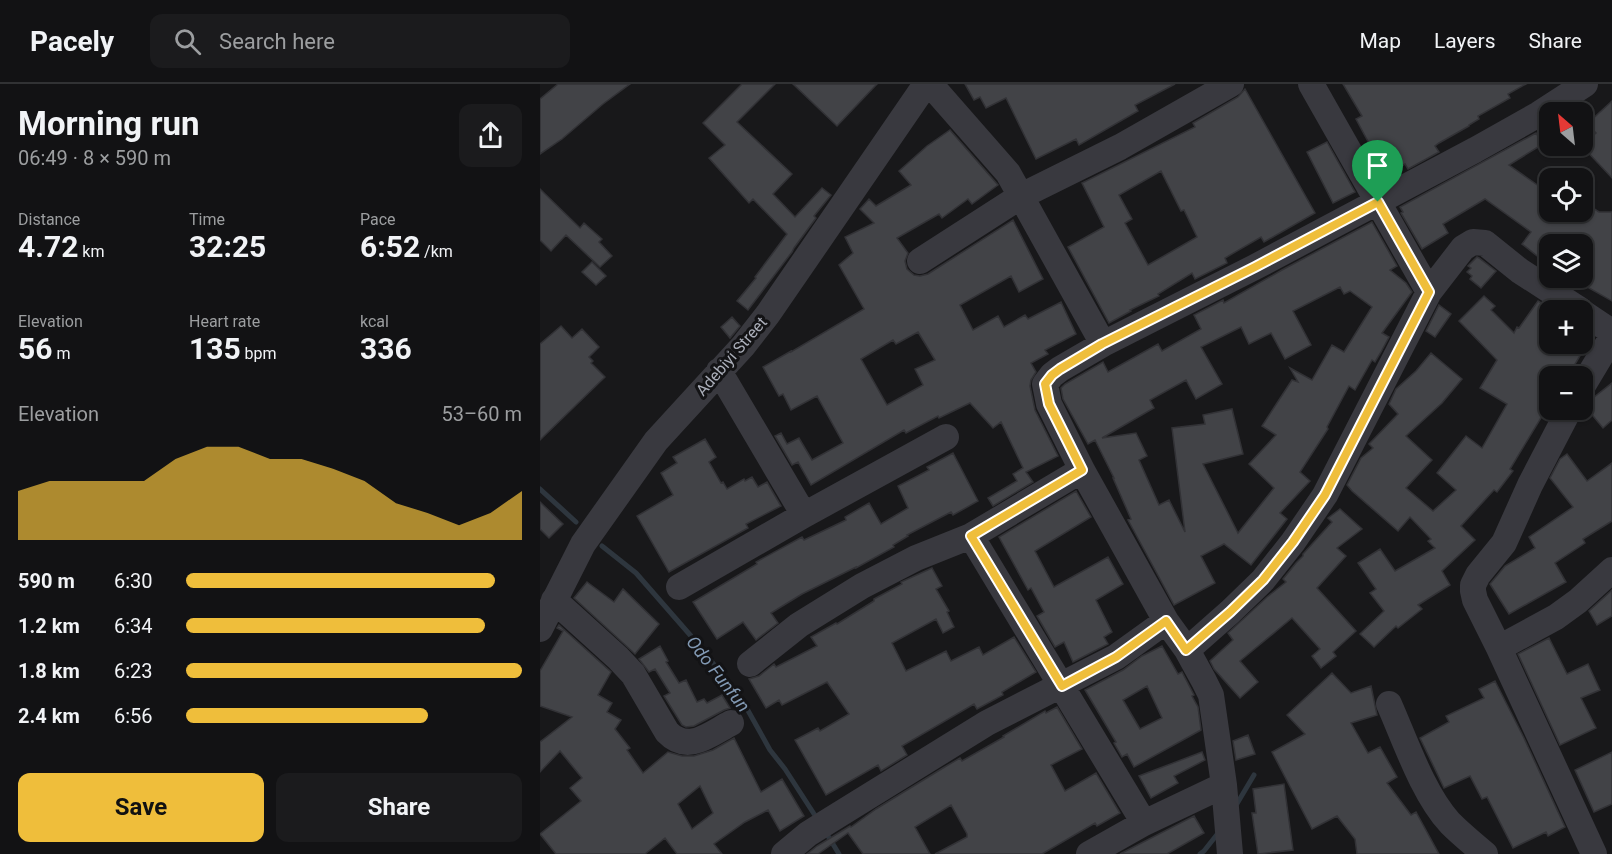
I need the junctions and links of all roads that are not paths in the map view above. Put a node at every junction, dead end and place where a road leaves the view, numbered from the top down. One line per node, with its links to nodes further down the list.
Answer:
1 (926, 84): 15 (street, Adebiyi Street)
2 (930, 84): 6 (street)
3 (1231, 84): 6 (street)
4 (1311, 84): 7 (street)
5 (1585, 84): 7 (street)
6 (1021, 196): 8 (street); 13 (street)
7 (1378, 202): 9 (street); 13 (street)
8 (920, 261)
9 (1429, 292): 10 (street); 26 (street)
10 (1564, 300)
11 (1593, 320): 12 (street)
12 (1612, 334): 14 (street)
13 (1102, 344): 18 (street)
14 (1593, 368)
15 (719, 371): 19 (street); 23 (street, Adebiyi Street)
16 (1564, 420): 27 (street)
17 (946, 437): 19 (street)
18 (1082, 470): 20 (street); 24 (street)
19 (804, 515): 22 (street)
20 (971, 536): 28 (street); 29 (street)
21 (1612, 570): 27 (street)
22 (679, 587)
23 (554, 600): 25 (street, Adebiyi Street); 31 (street)
24 (1166, 621): 26 (street); 29 (street)
25 (540, 629)
26 (1186, 650): 32 (street)
27 (1504, 659): 39 (street)
28 (750, 664)
29 (1062, 686): 33 (street); 35 (street)
30 (1389, 704): 38 (street)
31 (732, 723)
32 (1224, 785): 33 (street); 37 (street)
33 (1144, 823): 36 (street)
34 (1612, 848): 40 (street)
35 (784, 854)
36 (1089, 854)
37 (1230, 854)
38 (1485, 854)
39 (1594, 854)
40 (1604, 854)

